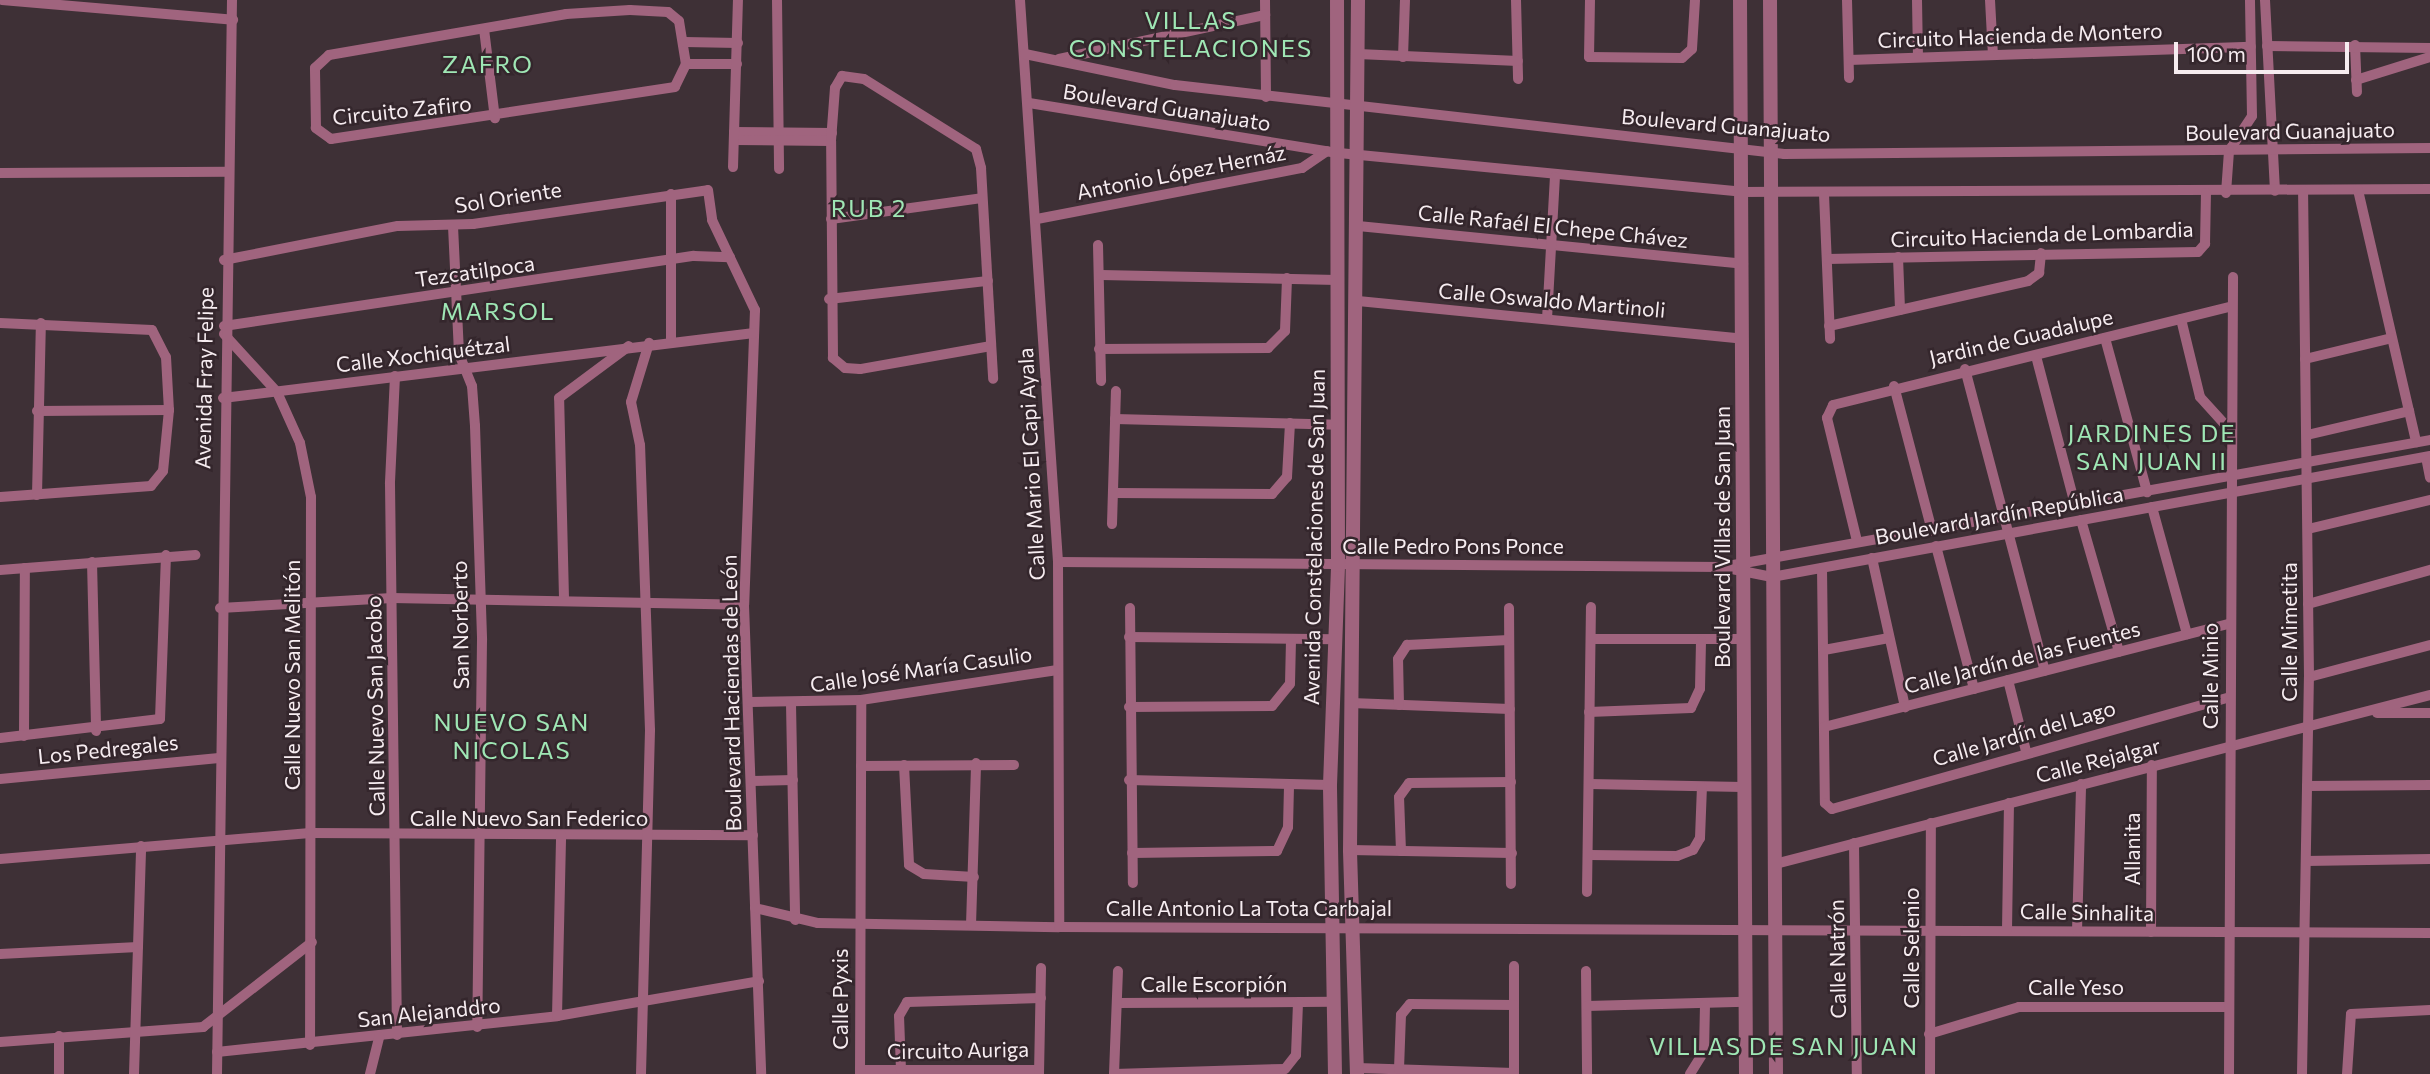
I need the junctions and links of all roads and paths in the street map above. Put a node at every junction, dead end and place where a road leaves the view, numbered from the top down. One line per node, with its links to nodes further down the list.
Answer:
1 (2, 0): 21 (street)
2 (232, 0): 21 (street, Avenida Fray Felipe)
3 (738, 0): 24 (street)
4 (777, 0): 50 (street)
5 (1020, 0): 29 (street, Calle Mario El Capi Ayala)
6 (1265, 0): 20 (street)
7 (1337, 0): 46 (street, Avenida Constelaciones de San Juan)
8 (1358, 0): 30 (street, Avenida Constelaciones de San Juan)
9 (1405, 0): 32 (street)
10 (1516, 0): 37 (street)
11 (1590, 0): 12 (street)
12 (1695, 0)
13 (1740, 0): 52 (street, Boulevard Villas de San Juan)
14 (1770, 0): 55 (street)
15 (1847, 0): 36 (street, Circuito Hacienda de Montero)
16 (1917, 0): 33 (street)
17 (1990, 0): 31 (street)
18 (2249, 0): 26 (street)
19 (2265, 0): 27 (street)
20 (1265, 15): 35 (street); 44 (street)
21 (233, 20): 61 (street, Avenida Fray Felipe)
22 (484, 29): 23 (street, Circuito Zafiro); 48 (street); 48 (street, Circuito Zafiro)
23 (685, 42): 24 (street); 39 (street, Circuito Zafiro)
24 (738, 43): 38 (street)
25 (2355, 45): 27 (street); 28 (street); 42 (street)
26 (2251, 47): 31 (street, Circuito Hacienda de Montero); 56 (street)
27 (2267, 47): 54 (street)
28 (2430, 48)
29 (1025, 54): 35 (street, Boulevard Guanajuato); 45 (street, Calle Mario El Capi Ayala)
30 (1358, 54): 32 (street); 47 (street, Avenida Constelaciones de San Juan)
31 (1993, 55): 33 (street, Circuito Hacienda de Montero)
32 (1403, 57): 37 (street)
33 (1918, 57): 36 (street, Circuito Hacienda de Montero)
34 (2430, 57): 42 (street)
35 (1056, 60): 44 (street, Boulevard Guanajuato)
36 (1849, 60): 40 (street)
37 (1518, 61): 41 (street)
38 (737, 64): 39 (street); 49 (street)
39 (686, 65): 48 (street, Circuito Zafiro)
40 (1849, 78)
41 (1518, 79)
42 (2356, 80): 43 (street)
43 (2357, 92)
44 (1266, 97): 46 (street, Boulevard Guanajuato)
45 (1028, 103): 57 (street, Boulevard Guanajuato); 76 (street, Calle Mario El Capi Ayala)
46 (1338, 104): 47 (street, Boulevard Guanajuato); 57 (street, Avenida Constelaciones de San Juan)
47 (1359, 107): 52 (street, Boulevard Guanajuato); 58 (street, Avenida Constelaciones de San Juan)
48 (495, 118)
49 (734, 136): 50 (street); 59 (street)
50 (780, 136): 51 (street); 60 (street)
51 (831, 137): 74 (street); 75 (street)
52 (1743, 146): 55 (street, Boulevard Guanajuato); 68 (street, Boulevard Villas de San Juan)
53 (2430, 148): 54 (street, Boulevard Guanajuato)
54 (2272, 150): 56 (street, Boulevard Guanajuato); 66 (street)
55 (1769, 151): 56 (street, Boulevard Guanajuato); 69 (street)
56 (2229, 151): 71 (street)
57 (1333, 152): 58 (street, Boulevard Guanajuato); 76 (street, Antonio López Hernáz); 92 (street, Avenida Constelaciones de San Juan)
58 (1360, 152): 63 (street, Boulevard Guanajuato); 78 (street, Avenida Constelaciones de San Juan)
59 (733, 167)
60 (779, 169)
61 (228, 172): 62 (street); 86 (street, Avenida Fray Felipe)
62 (0, 173)
63 (1555, 177): 68 (street, Boulevard Guanajuato); 81 (street)
64 (2430, 189): 65 (street, Boulevard Guanajuato)
65 (2358, 190): 67 (street, Boulevard Guanajuato); 108 (street)
66 (2274, 191): 67 (street, Boulevard Guanajuato); 71 (street, Boulevard Guanajuato)
67 (2303, 191): 116 (street, Calle Mimetita)
68 (1742, 192): 69 (street, Boulevard Guanajuato); 88 (street, Boulevard Villas de San Juan)
69 (1768, 192): 73 (street, Boulevard Guanajuato); 159 (street)
70 (2206, 193): 71 (street, Boulevard Guanajuato); 73 (street, Boulevard Guanajuato); 82 (street, Circuito Hacienda de Lombardia)
71 (2226, 193)
72 (671, 194): 77 (street, Sol Oriente); 79 (street, Sol Oriente); 87 (street)
73 (1824, 194): 85 (street)
74 (982, 198): 75 (street); 93 (street)
75 (831, 219): 95 (street)
76 (1037, 219): 162 (street, Calle Mario El Capi Ayala)
77 (453, 226): 86 (street, Sol Oriente); 94 (street, San Norberto)
78 (1358, 226): 81 (street, Calle Rafaél El Chepe Chávez); 96 (street, Avenida Constelaciones de San Juan)
79 (720, 237): 83 (street, Boulevard Haciendas de León)
80 (1098, 245): 89 (street)
81 (1550, 246): 88 (street, Calle Rafaél El Chepe Chávez); 99 (street)
82 (2041, 253): 84 (street, Circuito Hacienda de Lombardia); 98 (street)
83 (730, 257): 87 (street, Tezcatilpoca); 105 (street, Boulevard Haciendas de León)
84 (1898, 257): 85 (street, Circuito Hacienda de Lombardia); 98 (street)
85 (1827, 259): 103 (street)
86 (224, 260): 104 (street, Avenida Fray Felipe)
87 (673, 261): 94 (street, Tezcatilpoca); 110 (street)
88 (1743, 264): 106 (street, Boulevard Villas de San Juan)
89 (1101, 275): 91 (street); 114 (street)
90 (2233, 277): 97 (street, Calle Minio)
91 (1287, 278): 92 (street); 114 (street)
92 (1337, 279): 131 (street, Avenida Constelaciones de San Juan)
93 (988, 281): 95 (street); 113 (street)
94 (455, 293): 104 (street, Tezcatilpoca); 117 (street, San Norberto)
95 (829, 299): 113 (street)
96 (1358, 301): 99 (street, Calle Oswaldo Martinoli); 164 (street, Avenida Constelaciones de San Juan)
97 (2232, 306): 100 (street, Jardin de Guadalupe); 132 (street, Calle Minio)
98 (1900, 310): 103 (street)
99 (1547, 319): 106 (street, Calle Oswaldo Martinoli)
100 (2181, 319): 107 (street, Jardin de Guadalupe); 132 (street)
101 (0, 323): 102 (street)
102 (41, 323): 126 (street); 127 (street)
103 (1829, 326): 109 (street)
104 (224, 330): 124 (street, Calle Nuevo San Melitón); 125 (street, Avenida Fray Felipe)
105 (754, 333): 110 (street, Calle Xochiquétzal); 177 (street, Boulevard Haciendas de León)
106 (1743, 338): 166 (street, Boulevard Villas de San Juan)
107 (2105, 338): 115 (street, Jardin de Guadalupe); 141 (street)
108 (2392, 338): 116 (street); 128 (street)
109 (1830, 339)
110 (671, 340): 111 (street, Calle Xochiquétzal)
111 (649, 343): 112 (street, Calle Xochiquétzal); 175 (street)
112 (629, 345): 117 (street, Calle Xochiquétzal); 172 (street)
113 (991, 346): 120 (street)
114 (1099, 349): 121 (street)
115 (2036, 356): 118 (street, Jardin de Guadalupe); 147 (street)
116 (2305, 359): 133 (street, Calle Mimetita)
117 (466, 368): 119 (street, Calle Xochiquétzal); 174 (street, San Norberto)
118 (1965, 369): 122 (street, Jardin de Guadalupe); 149 (street)
119 (395, 376): 124 (street, Calle Xochiquétzal); 171 (street, Calle Nuevo San Jacobo)
120 (993, 379)
121 (1101, 381)
122 (1894, 386): 153 (street); 155 (street, Jardin de Guadalupe)
123 (1116, 391): 129 (street)
124 (277, 392): 125 (street, Calle Xochiquétzal); 173 (street, Calle Nuevo San Melitón)
125 (223, 398): 179 (street, Avenida Fray Felipe)
126 (37, 411): 127 (street); 144 (street)
127 (169, 411): 144 (street)
128 (2409, 411): 133 (street); 135 (street)
129 (1115, 419): 130 (street); 142 (street)
130 (1290, 423): 131 (street); 142 (street)
131 (1339, 425): 163 (street, Avenida Constelaciones de San Juan)
132 (2230, 430): 138 (street, Calle Minio)
133 (2307, 435): 137 (street, Calle Mimetita)
134 (2430, 440): 135 (street, Boulevard Jardín República)
135 (2416, 442): 137 (street, Boulevard Jardín República)
136 (2428, 457): 139 (street, Boulevard Jardín República); 140 (street)
137 (2308, 462): 138 (street, Boulevard Jardín República); 139 (street, Calle Mimetita)
138 (2229, 477): 141 (street, Boulevard Jardín República); 143 (street, Calle Minio)
139 (2308, 478): 143 (street, Boulevard Jardín República); 152 (street, Calle Mimetita)
140 (2430, 478)
141 (2147, 492): 147 (street, Boulevard Jardín República)
142 (1114, 493): 151 (street)
143 (2229, 493): 148 (street, Boulevard Jardín República); 182 (street, Calle Minio)
144 (37, 495): 145 (street)
145 (0, 497)
146 (2430, 500): 152 (street)
147 (2075, 505): 149 (street, Boulevard Jardín República)
148 (2152, 507): 150 (street, Boulevard Jardín República); 183 (street)
149 (2006, 518): 153 (street, Boulevard Jardín República); 154 (street)
150 (2081, 520): 154 (street, Boulevard Jardín República); 194 (street)
151 (1112, 524)
152 (2308, 529): 176 (street, Calle Mimetita)
153 (1932, 531): 155 (street, Boulevard Jardín República)
154 (2010, 533): 156 (street, Boulevard Jardín República); 196 (street)
155 (1857, 541): 159 (street, Boulevard Jardín República)
156 (1936, 546): 160 (street, Boulevard Jardín República); 199 (street)
157 (166, 555): 158 (street); 161 (street); 215 (street)
158 (195, 555)
159 (1772, 557): 166 (street, Boulevard Jardín República); 170 (street)
160 (1872, 558): 167 (street, Boulevard Jardín República); 185 (street)
161 (92, 562): 165 (street); 215 (street)
162 (1058, 562): 163 (street, Calle Pedro Pons Ponce); 195 (street, Calle Mario El Capi Ayala)
163 (1338, 565): 164 (street, Calle Pedro Pons Ponce); 187 (street, Avenida Constelaciones de San Juan)
164 (1356, 565): 166 (street, Calle Pedro Pons Ponce); 204 (street, Avenida Constelaciones de San Juan)
165 (25, 568): 168 (street); 216 (street)
166 (1742, 568): 170 (street, Boulevard Jardín República); 189 (street, Boulevard Villas de San Juan)
167 (1822, 568): 170 (street, Boulevard Jardín República); 193 (street)
168 (0, 570)
169 (2430, 570): 176 (street)
170 (1772, 577): 258 (street)
171 (392, 598): 173 (street); 174 (street); 245 (street, Calle Nuevo San Jacobo)
172 (564, 598): 174 (street); 175 (street)
173 (312, 600): 179 (street); 241 (street, Calle Nuevo San Melitón)
174 (478, 600): 242 (street, San Norberto)
175 (645, 604): 177 (street); 247 (street)
176 (2308, 604): 197 (street, Calle Mimetita)
177 (744, 605): 203 (street, Boulevard Haciendas de León)
178 (1591, 607): 188 (street)
179 (220, 608): 220 (street, Avenida Fray Felipe)
180 (1130, 608): 184 (street)
181 (1508, 608): 190 (street)
182 (2230, 624): 183 (street, Calle Jardín de las Fuentes); 201 (street, Calle Minio)
183 (2187, 634): 194 (street, Calle Jardín de las Fuentes)
184 (1129, 637): 186 (street); 207 (street)
185 (1889, 638): 193 (street); 208 (street)
186 (1291, 639): 187 (street); 207 (street)
187 (1334, 639): 234 (street, Avenida Constelaciones de San Juan)
188 (1591, 639): 191 (street); 210 (street)
189 (1742, 639): 191 (street); 238 (street, Boulevard Villas de San Juan)
190 (1509, 640): 206 (street); 209 (street)
191 (1701, 640): 210 (street)
192 (2430, 645): 197 (street)
193 (1824, 650): 213 (street)
194 (2119, 652): 196 (street, Calle Jardín de las Fuentes)
195 (1056, 670): 202 (street, Calle José María Casulio); 269 (street, Calle Mario El Capi Ayala)
196 (2045, 671): 198 (street, Calle Jardín de las Fuentes)
197 (2309, 677): 214 (street, Calle Mimetita)
198 (2008, 680): 199 (street, Calle Jardín de las Fuentes); 219 (street)
199 (1974, 689): 208 (street, Calle Jardín de las Fuentes)
200 (2430, 695): 211 (street, Calle Rejalgar)
201 (2228, 698): 218 (street, Calle Minio); 219 (street, Calle Jardín del Lago)
202 (861, 700): 205 (street, Calle José María Casulio); 225 (street, Calle Pyxis)
203 (750, 702): 205 (street, Calle José María Casulio); 228 (street, Boulevard Haciendas de León)
204 (1351, 703): 206 (street); 250 (street, Avenida Constelaciones de San Juan)
205 (791, 704): 229 (street)
206 (1399, 705): 209 (street)
207 (1129, 707): 227 (street)
208 (1905, 707): 213 (street, Calle Jardín de las Fuentes)
209 (1510, 709): 230 (street)
210 (1590, 712): 231 (street)
211 (2368, 712): 212 (street); 214 (street, Calle Rejalgar)
212 (2430, 713)
213 (1824, 727): 219 (street, Calle Jardín del Lago)
214 (2308, 727): 218 (street, Calle Rejalgar); 236 (street, Calle Mimetita)
215 (96, 731): 216 (street)
216 (24, 736): 217 (street)
217 (0, 738)
218 (2230, 747): 224 (street, Calle Rejalgar); 278 (street, Calle Minio)
219 (2026, 751)
220 (219, 758): 226 (street, Los Pedregales); 246 (street, Avenida Fray Felipe)
221 (976, 763): 222 (street); 223 (street); 259 (street)
222 (904, 765): 225 (street); 259 (street)
223 (1014, 765)
224 (2152, 765): 232 (street, Calle Rejalgar); 277 (street, Allanita)
225 (861, 766): 265 (street, Calle Pyxis)
226 (0, 779)
227 (1129, 779): 233 (street); 252 (street)
228 (752, 780): 229 (street); 244 (street, Boulevard Haciendas de León)
229 (793, 780): 264 (street)
230 (1511, 782): 251 (street); 253 (street)
231 (1590, 784): 237 (street); 254 (street)
232 (2081, 784): 239 (street, Calle Rejalgar); 275 (street)
233 (1289, 785): 234 (street); 252 (street)
234 (1330, 785): 267 (street, Avenida Constelaciones de San Juan)
235 (2430, 785): 236 (street)
236 (2307, 786): 257 (street, Calle Mimetita)
237 (1702, 787): 238 (street); 254 (street)
238 (1743, 787): 270 (street, Boulevard Villas de San Juan)
239 (2009, 803): 240 (street, Calle Rejalgar); 274 (street)
240 (1931, 823): 248 (street, Calle Rejalgar); 273 (street, Calle Selenio)
241 (310, 833): 245 (street, Calle Nuevo San Federico); 246 (street, Calle Nuevo San Federico); 280 (street, Calle Nuevo San Melitón)
242 (480, 835): 243 (street, Calle Nuevo San Federico); 245 (street, Calle Nuevo San Federico); 301 (street, San Norberto)
243 (561, 835): 247 (street, Calle Nuevo San Federico); 299 (street)
244 (753, 835): 247 (street, Calle Nuevo San Federico); 263 (street, Boulevard Haciendas de León)
245 (397, 837): 304 (street, Calle Nuevo San Jacobo)
246 (221, 838): 249 (street, Calle Nuevo San Federico); 300 (street, Avenida Fray Felipe)
247 (643, 838): 291 (street)
248 (1854, 843): 258 (street, Calle Rejalgar); 271 (street, Calle Natrón)
249 (141, 846): 255 (street, Calle Nuevo San Federico); 281 (street)
250 (1350, 850): 251 (street); 268 (street, Avenida Constelaciones de San Juan)
251 (1401, 851): 253 (street)
252 (1132, 853): 260 (street)
253 (1512, 853): 261 (street)
254 (1591, 855): 262 (street)
255 (0, 859)
256 (2430, 859): 257 (street)
257 (2306, 861): 276 (street, Calle Mimetita)
258 (1775, 864): 272 (street)
259 (974, 877): 266 (street)
260 (1133, 883)
261 (1511, 884)
262 (1587, 892)
263 (755, 908): 264 (street, Calle Antonio La Tota Carbajal); 287 (street, Boulevard Haciendas de León)
264 (795, 920): 265 (street, Calle Antonio La Tota Carbajal)
265 (859, 924): 266 (street, Calle Antonio La Tota Carbajal); 313 (street, Calle Pyxis)
266 (971, 925): 269 (street, Calle Antonio La Tota Carbajal)
267 (1332, 927): 268 (street, Calle Antonio La Tota Carbajal); 269 (street, Calle Antonio La Tota Carbajal); 289 (street, Avenida Constelaciones de San Juan)
268 (1353, 927): 270 (street, Calle Antonio La Tota Carbajal); 312 (street, Avenida Constelaciones de San Juan)
269 (1059, 928)
270 (1744, 928): 272 (street, Calle Sinhalita); 290 (street, Boulevard Villas de San Juan)
271 (1857, 929): 272 (street, Calle Sinhalita); 273 (street, Calle Sinhalita); 328 (street, Calle Natrón)
272 (1775, 930): 327 (street)
273 (1931, 930): 274 (street, Calle Sinhalita); 303 (street, Calle Selenio)
274 (2007, 930): 275 (street, Calle Sinhalita)
275 (2077, 931): 277 (street, Calle Sinhalita)
276 (2304, 931): 278 (street, Calle Sinhalita); 279 (street, Calle Sinhalita); 331 (street, Calle Mimetita)
277 (2151, 932): 278 (street, Calle Sinhalita)
278 (2231, 932): 297 (street, Calle Minio)
279 (2430, 933)
280 (312, 942): 300 (street); 308 (street, Calle Nuevo San Melitón)
281 (138, 947): 282 (street); 302 (street)
282 (0, 954)
283 (1514, 966): 295 (street)
284 (1041, 968): 288 (street, Circuito Auriga)
285 (1118, 971): 292 (street)
286 (1586, 971): 296 (street)
287 (759, 981): 291 (street, San Alejanddro); 320 (street, Boulevard Haciendas de León)
288 (1041, 998): 311 (street); 314 (street, Circuito Auriga)
289 (1333, 1002): 293 (street, Calle Escorpión); 322 (street, Avenida Constelaciones de San Juan)
290 (1745, 1002): 294 (street); 326 (street, Boulevard Villas de San Juan)
291 (645, 1003): 299 (street, San Alejanddro); 319 (street)
292 (1116, 1003): 293 (street, Calle Escorpión); 321 (street, Calle Escorpión)
293 (1298, 1003): 321 (street, Calle Escorpión)
294 (1705, 1004): 296 (street); 325 (street)
295 (1514, 1005): 310 (street); 323 (street)
296 (1587, 1006): 324 (street)
297 (2228, 1007): 303 (street, Calle Yeso); 330 (street, Calle Minio)
298 (2430, 1010): 332 (street)
299 (557, 1016): 301 (street, San Alejanddro)
300 (216, 1021): 302 (street); 309 (street, Avenida Fray Felipe)
301 (477, 1027): 304 (street, San Alejanddro)
302 (134, 1034): 305 (street); 316 (street)
303 (1929, 1034): 329 (street, Calle Selenio)
304 (397, 1035): 306 (street, San Alejanddro)
305 (58, 1036): 307 (street); 315 (street)
306 (379, 1037): 308 (street, San Alejanddro); 318 (street)
307 (0, 1042)
308 (310, 1045): 309 (street, San Alejanddro)
309 (217, 1052): 317 (street, Avenida Fray Felipe)
310 (1399, 1069): 312 (street); 323 (street)
311 (901, 1070): 313 (street, Circuito Auriga); 314 (street, Circuito Auriga)
312 (1357, 1071)
313 (860, 1072)
314 (1039, 1072)
315 (60, 1074)
316 (134, 1074)
317 (217, 1074)
318 (370, 1074)
319 (640, 1074)
320 (761, 1074)
321 (1114, 1074)
322 (1335, 1074)
323 (1514, 1074)
324 (1587, 1074)
325 (1690, 1074)
326 (1745, 1074)
327 (1776, 1074)
328 (1857, 1074)
329 (1930, 1074)
330 (2229, 1074)
331 (2302, 1074)
332 (2347, 1074)

